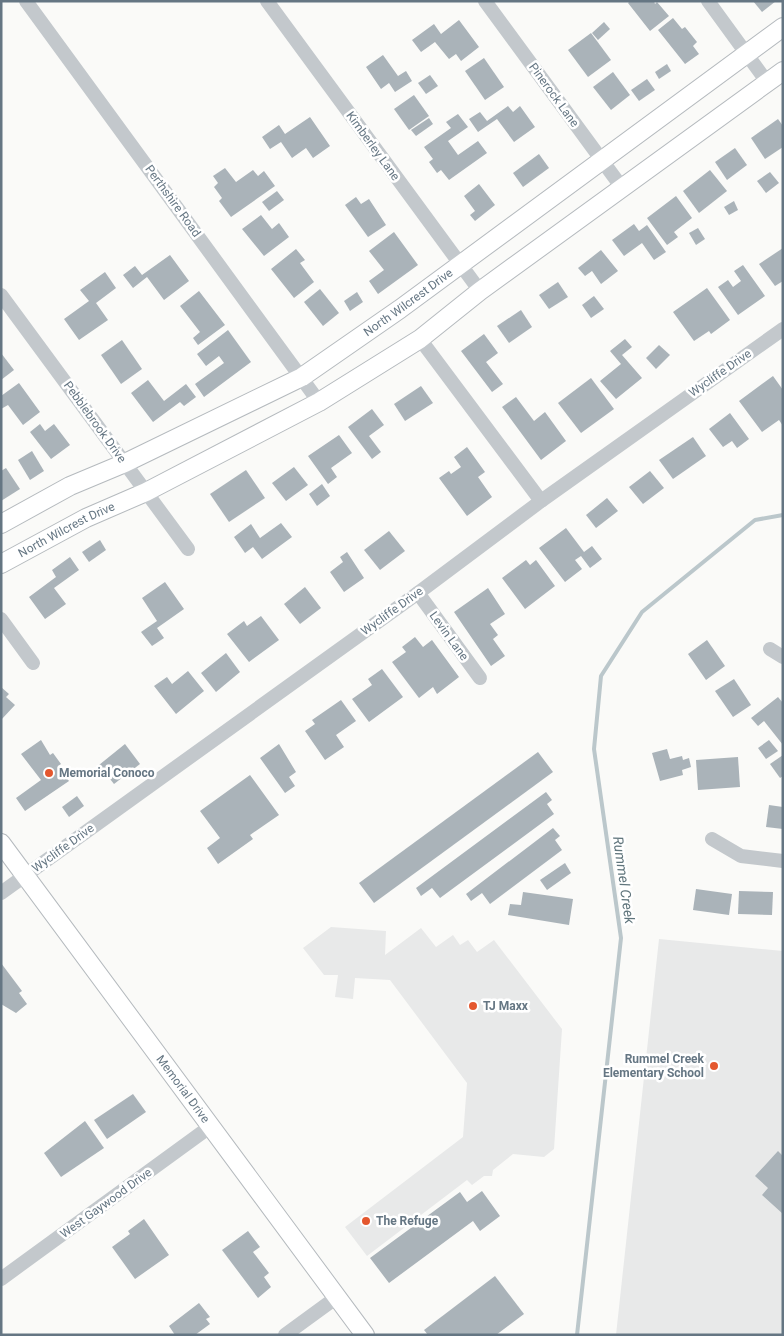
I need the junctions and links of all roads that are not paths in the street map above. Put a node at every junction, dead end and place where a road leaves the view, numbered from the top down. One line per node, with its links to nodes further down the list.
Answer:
1 (26, 1): 16 (street, Perthshire Road)
2 (267, 1): 11 (street, Kimberley Lane)
3 (486, 1): 9 (street, Pinerock Lane)
4 (708, 1): 6 (street)
5 (783, 27): 6 (main road, North Wilcrest Drive)
6 (746, 54): 8 (street); 9 (main road, North Wilcrest Drive)
7 (783, 71): 8 (main road, North Wilcrest Drive)
8 (768, 82): 10 (main road, North Wilcrest Drive)
9 (602, 160): 10 (street, Pinerock Lane); 11 (main road, North Wilcrest Drive)
10 (623, 189): 12 (main road, North Wilcrest Drive)
11 (460, 264): 12 (street, Kimberley Lane); 16 (main road, North Wilcrest Drive)
12 (480, 291): 15 (main road, North Wilcrest Drive)
13 (1, 295): 18 (street, Pebblebrook Drive)
14 (783, 329): 20 (street, Wycliffe Drive)
15 (420, 339): 17 (main road, North Wilcrest Drive); 20 (street)
16 (302, 376): 17 (street, Perthshire Road); 18 (main road, North Wilcrest Drive)
17 (319, 402): 19 (main road, North Wilcrest Drive)
18 (125, 463): 19 (street, Pebblebrook Drive); 21 (main road, North Wilcrest Drive)
19 (146, 492): 22 (street, Pebblebrook Drive); 23 (main road, North Wilcrest Drive)
20 (541, 501): 24 (street, Wycliffe Drive)
21 (1, 524)
22 (188, 549)
23 (1, 564)
24 (418, 593): 29 (street, Levin Lane); 33 (street, Wycliffe Drive)
25 (1, 619): 28 (street)
26 (770, 649): 27 (street)
27 (783, 657)
28 (33, 663)
29 (480, 678)
30 (712, 839): 32 (street)
31 (1, 843): 33 (main road, Memorial Drive)
32 (783, 861)
33 (26, 875): 34 (street, Wycliffe Drive); 35 (main road, Memorial Drive)
34 (1, 893)
35 (211, 1126): 36 (street, West Gaywood Drive); 37 (main road, Memorial Drive)
36 (1, 1279)
37 (337, 1297): 38 (street); 39 (main road, Memorial Drive)
38 (285, 1335)
39 (365, 1335)

